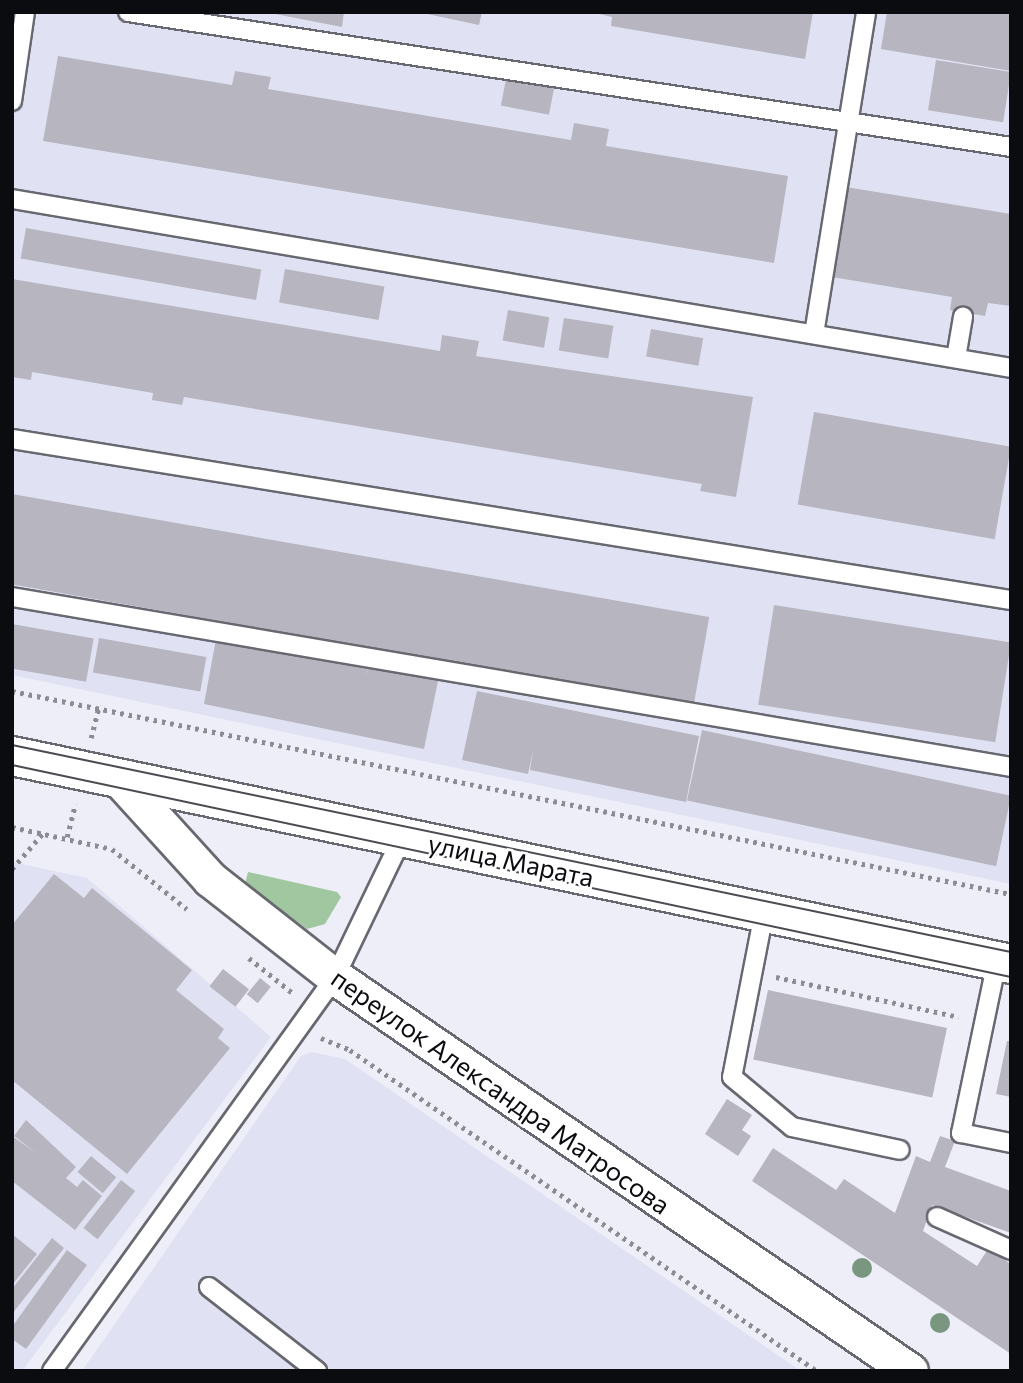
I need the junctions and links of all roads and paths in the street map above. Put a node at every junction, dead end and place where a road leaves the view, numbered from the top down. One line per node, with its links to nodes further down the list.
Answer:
1 (25, 12): 4 (lane)
2 (128, 12): 5 (lane)
3 (866, 12): 5 (lane)
4 (12, 101)
5 (850, 122): 6 (lane); 9 (lane)
6 (1011, 147)
7 (12, 199): 9 (lane)
8 (963, 317): 10 (lane)
9 (814, 334): 10 (lane)
10 (956, 358): 11 (lane)
11 (1011, 368)
12 (12, 439): 14 (lane)
13 (12, 597): 17 (lane)
14 (1011, 600)
15 (12, 691): 23 (path)
16 (12, 756): 18 (street, улица Марата)
17 (1011, 767)
18 (119, 779): 21 (street, улица Марата); 29 (street, переулок Александра Матросова)
19 (12, 827): 20 (path)
20 (43, 833): 22 (path); 25 (path)
21 (402, 838): 24 (street, улица Марата); 29 (lane)
22 (12, 869)
23 (1011, 894)
24 (764, 913): 27 (street, улица Марата); 28 (lane)
25 (197, 916)
26 (239, 950): 30 (path)
27 (1004, 962): 31 (lane)
28 (753, 972): 31 (path); 34 (lane)
29 (335, 977): 30 (lane); 41 (street, переулок Александра Матросова)
30 (313, 1009): 38 (lane)
31 (985, 1023): 33 (lane)
32 (311, 1042): 40 (path)
33 (1011, 1143)
34 (900, 1150)
35 (937, 1217): 36 (lane)
36 (1011, 1250)
37 (209, 1287): 39 (lane)
38 (52, 1371)
39 (317, 1371)
40 (817, 1371)
41 (910, 1371)

